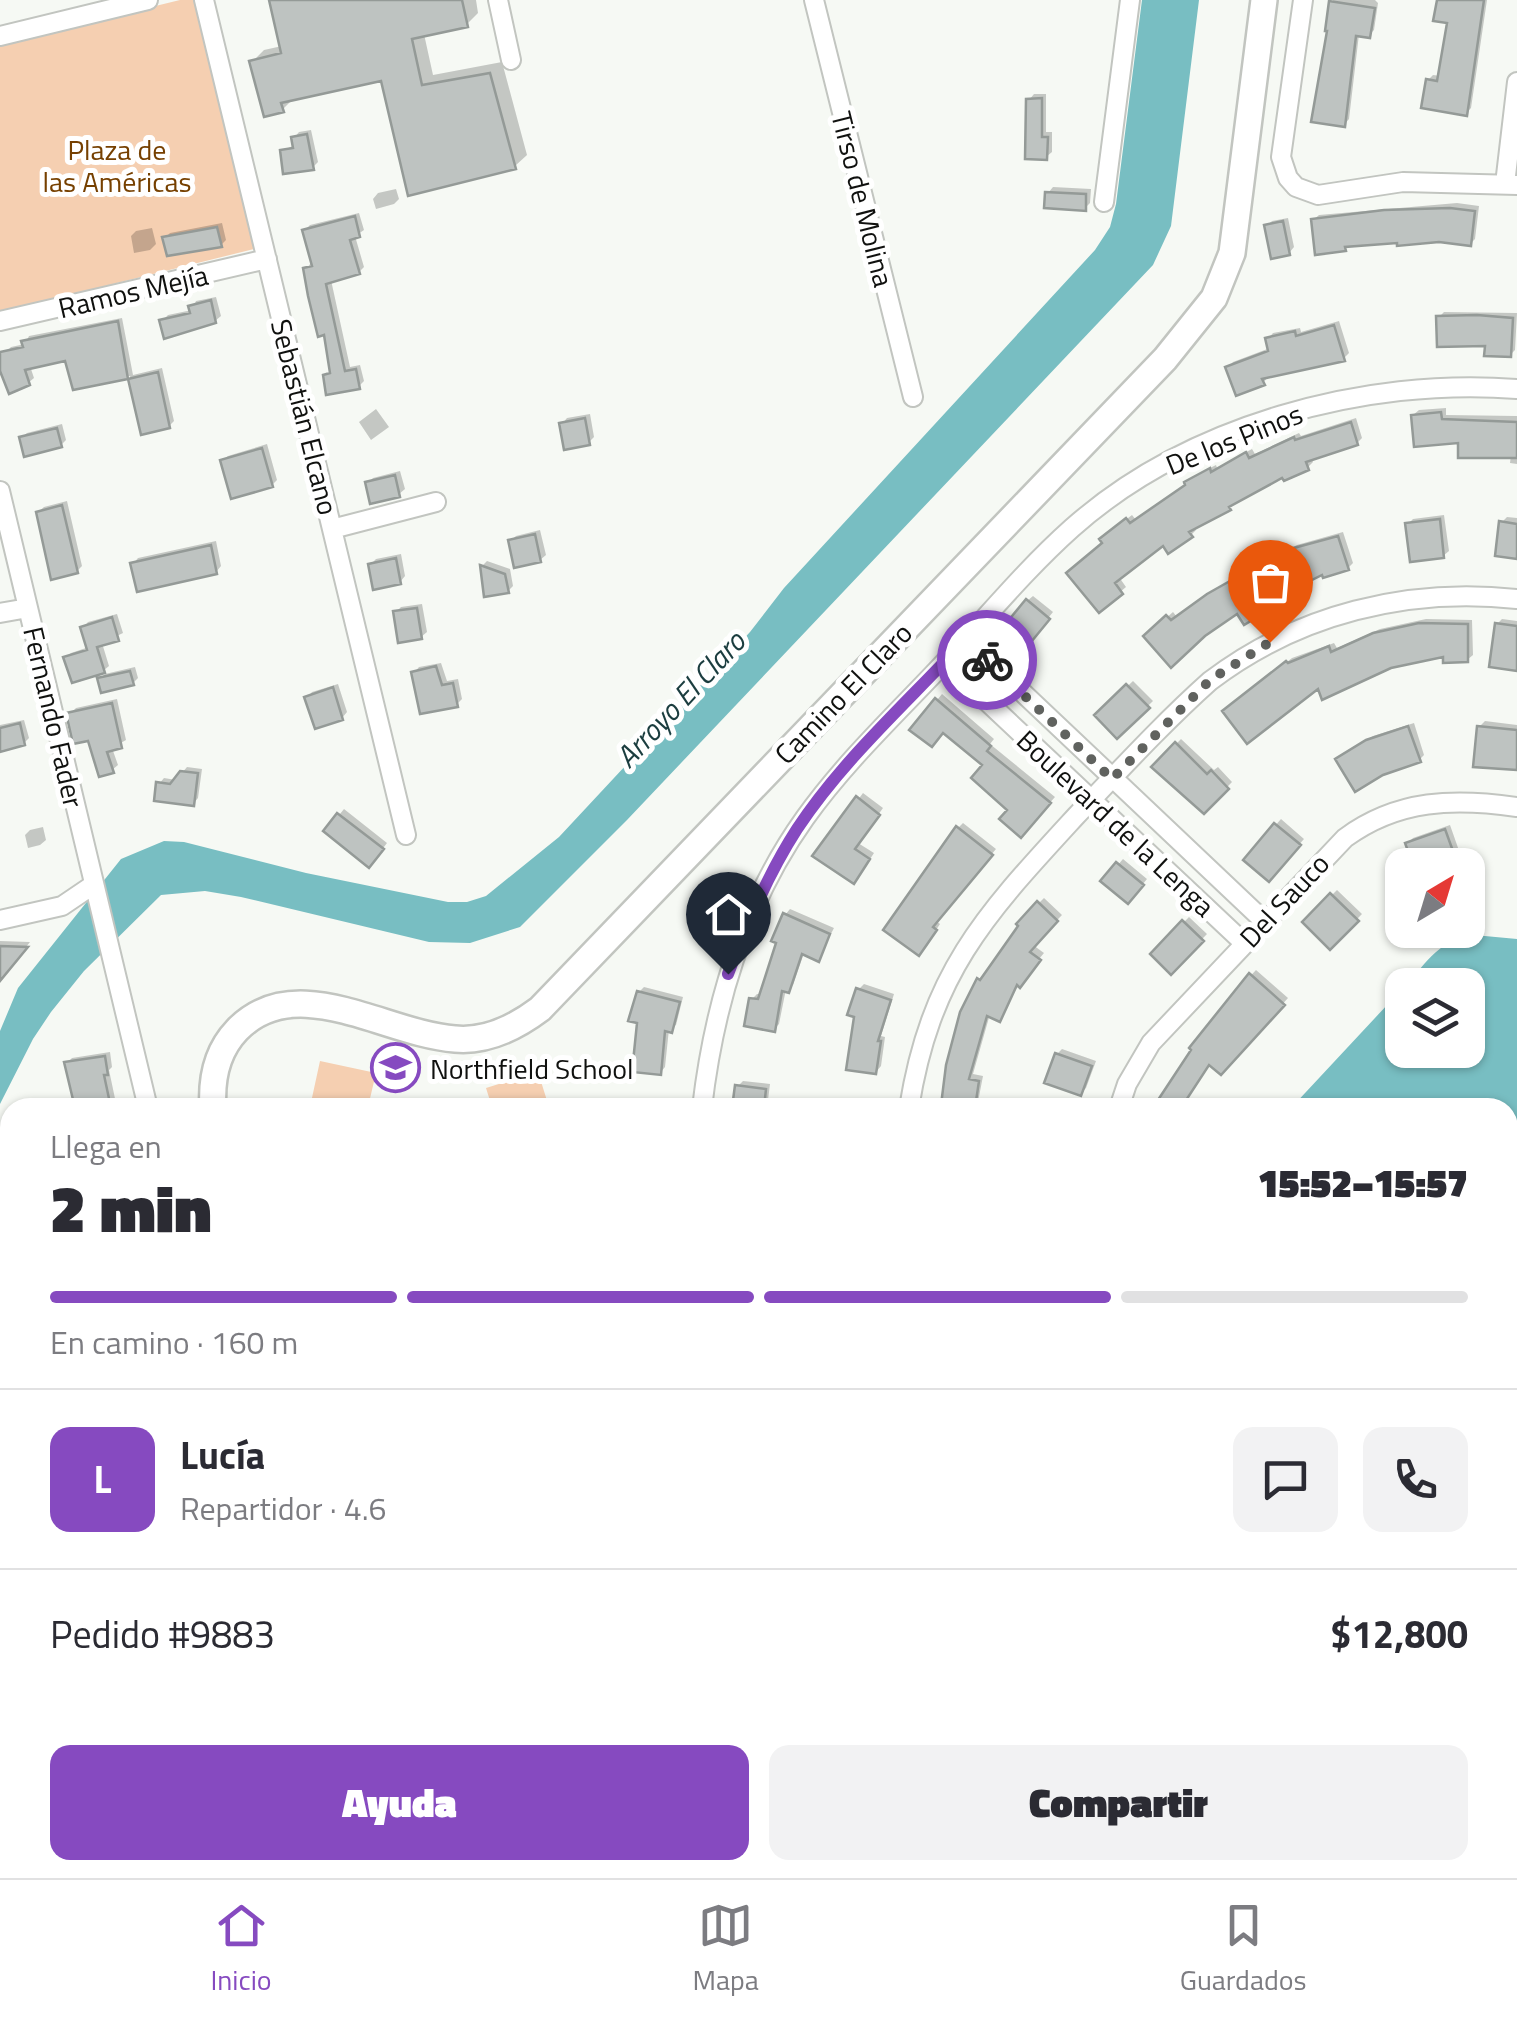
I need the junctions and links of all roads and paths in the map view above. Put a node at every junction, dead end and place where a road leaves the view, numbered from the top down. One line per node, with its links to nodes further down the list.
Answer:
1 (148, 0): 8 (street)
2 (204, 0): 13 (street, Sebastián Elcano)
3 (498, 0): 9 (street)
4 (814, 0): 16 (street, Tirso de Molina)
5 (1130, 0): 12 (street)
6 (1264, 0): 34 (street, Camino El Claro)
7 (1303, 0): 11 (street)
8 (0, 36)
9 (511, 60)
10 (1517, 82): 11 (street)
11 (1511, 184)
12 (1104, 202)
13 (267, 260): 14 (street, Ramos Mejía); 19 (street, Sebastián Elcano)
14 (0, 322)
15 (1517, 389): 23 (street, De los Pinos)
16 (913, 397)
17 (0, 491): 21 (street, Fernando Fader)
18 (436, 502): 19 (street)
19 (332, 529): 28 (street, Sebastián Elcano)
20 (1517, 600): 25 (street)
21 (28, 608): 22 (street); 29 (street, Fernando Fader)
22 (0, 614)
23 (966, 639): 24 (street, De los Pinos); 25 (street, Boulevard de la Lenga)
24 (945, 662): 26 (street, Boulevard de la Lenga); 35 (street, De los Pinos)
25 (1112, 779): 26 (street); 31 (street, Boulevard de la Lenga)
26 (1092, 800): 32 (street, Boulevard de la Lenga); 36 (street)
27 (1517, 807): 31 (street, Del Sauco)
28 (406, 834)
29 (93, 885): 30 (street); 33 (street, Fernando Fader)
30 (0, 920)
31 (1264, 921): 32 (street, Del Sauco)
32 (1244, 943): 37 (street, Del Sauco)
33 (146, 1098)
34 (213, 1098)
35 (703, 1098)
36 (910, 1098)
37 (1122, 1098)

